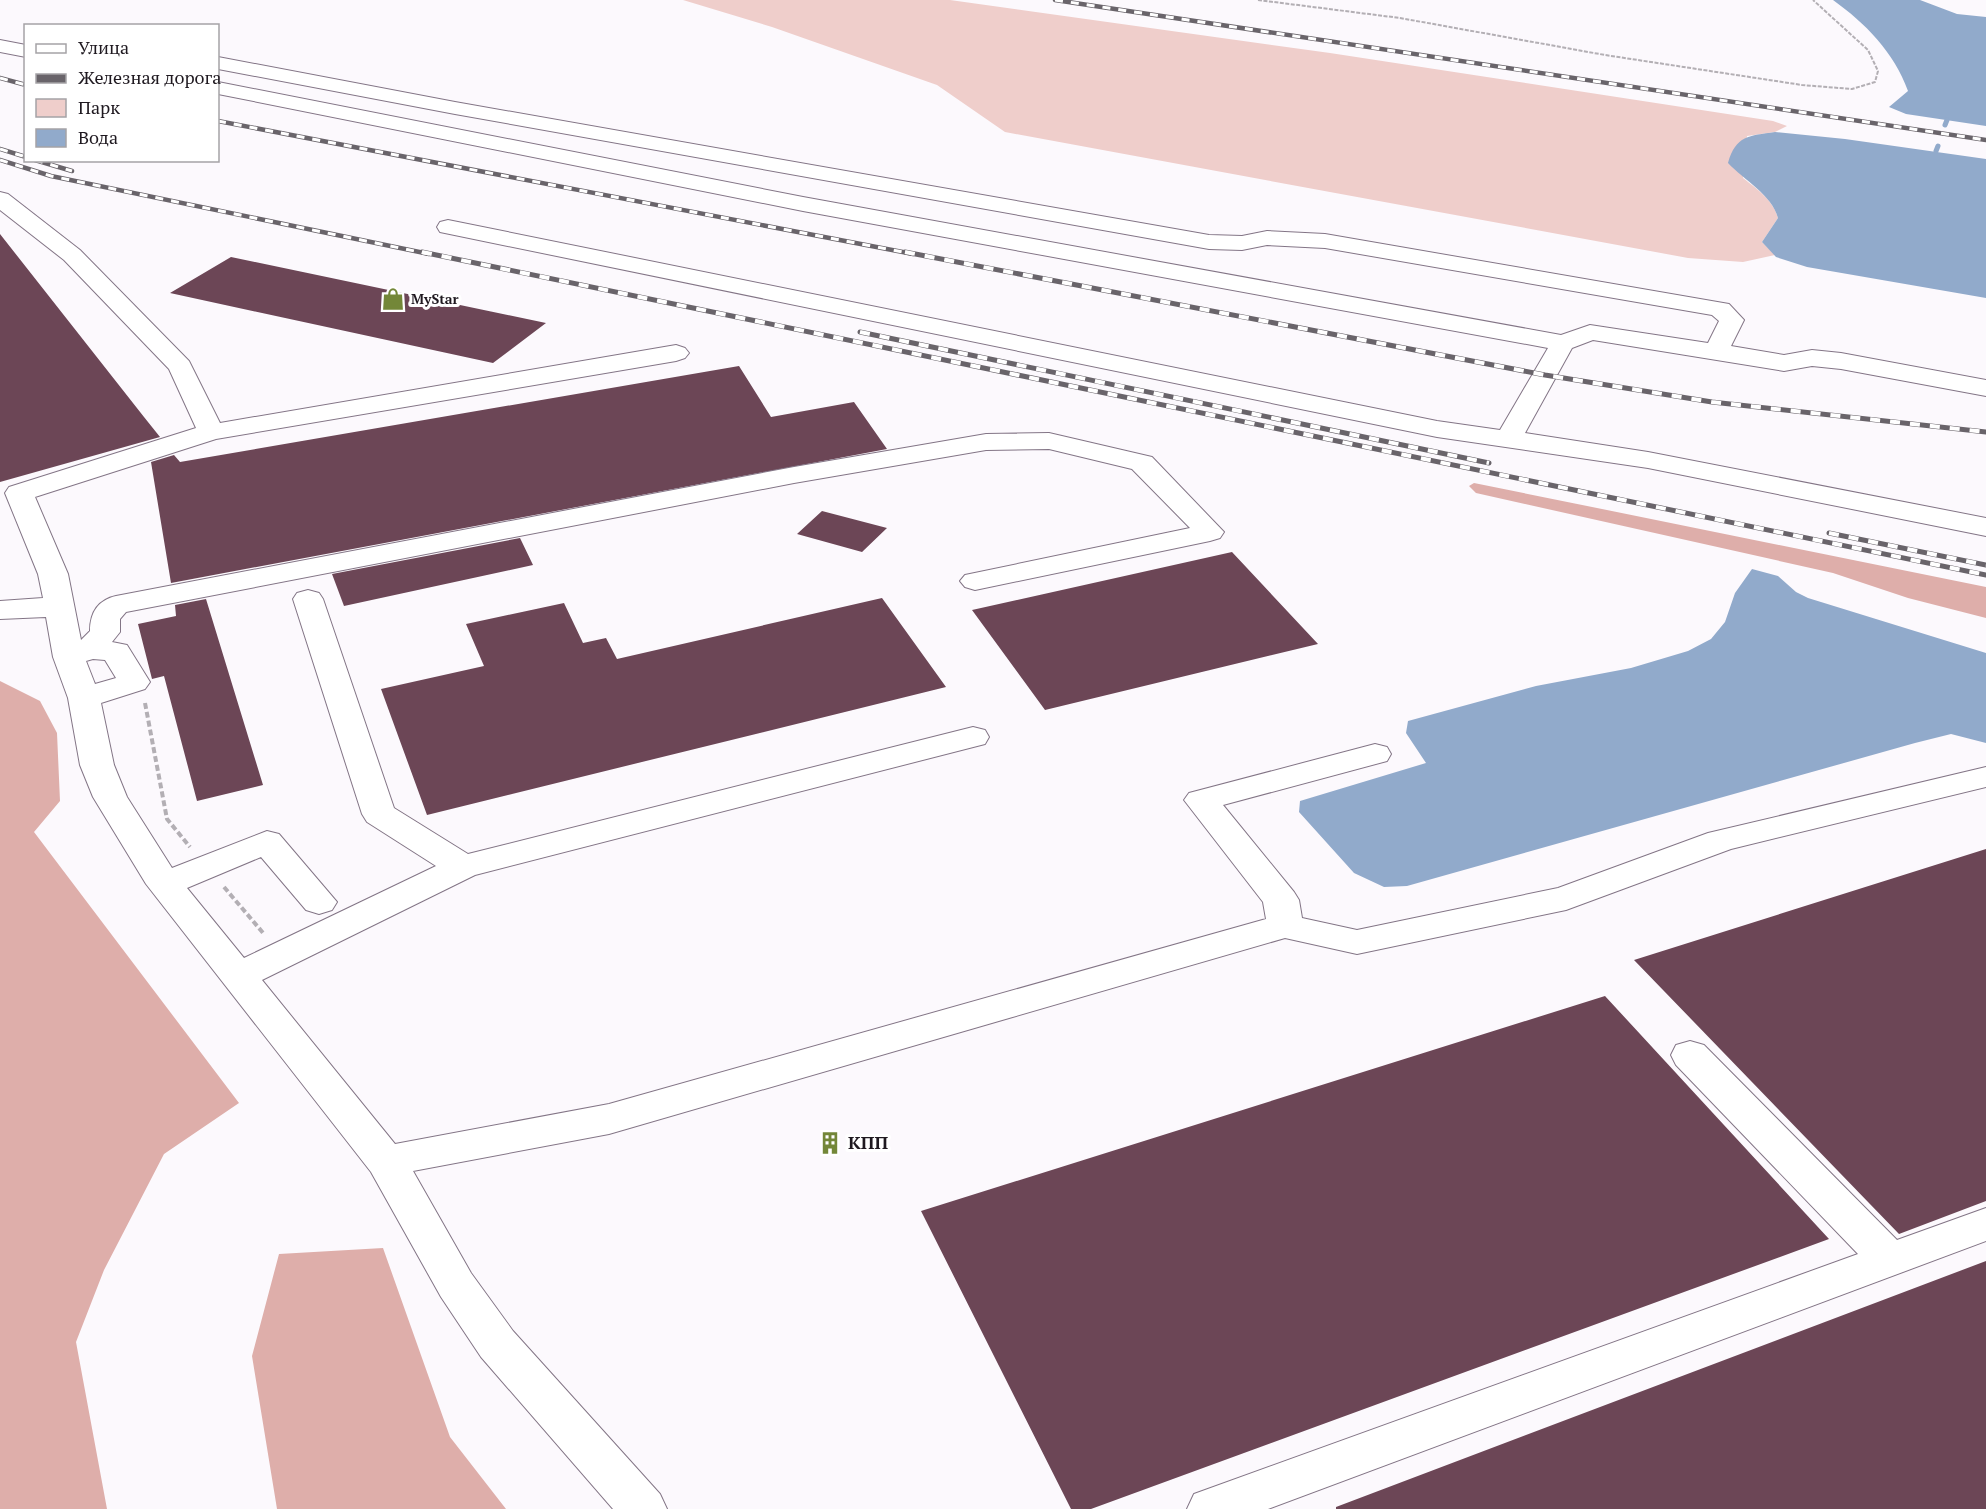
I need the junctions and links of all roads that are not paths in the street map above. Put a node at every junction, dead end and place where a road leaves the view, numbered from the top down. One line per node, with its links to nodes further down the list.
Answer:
1 (0, 46): 2 (street)
2 (24, 51)
3 (219, 63): 8 (street)
4 (219, 88): 7 (street)
5 (0, 198): 11 (street)
6 (448, 227): 12 (street)
7 (1563, 343): 8 (street); 12 (street)
8 (1716, 352): 10 (street)
9 (676, 353): 11 (street)
10 (1986, 388)
11 (211, 432): 16 (street)
12 (1509, 439): 13 (street)
13 (1986, 527)
14 (975, 581): 18 (street)
15 (308, 599): 23 (street)
16 (61, 608): 17 (street); 18 (street)
17 (0, 610)
18 (80, 653): 19 (street); 19 (street)
19 (84, 698): 24 (street)
20 (973, 737): 23 (street)
21 (1375, 754): 26 (street)
22 (1986, 777): 26 (street)
23 (463, 867): 27 (street)
24 (164, 884): 25 (street); 27 (street)
25 (319, 902)
26 (1285, 926): 29 (street)
27 (238, 976): 29 (street)
28 (1690, 1054): 31 (street)
29 (386, 1161): 32 (street)
30 (1986, 1224): 31 (street)
31 (1890, 1260): 33 (street)
32 (643, 1509)
33 (1211, 1509)

